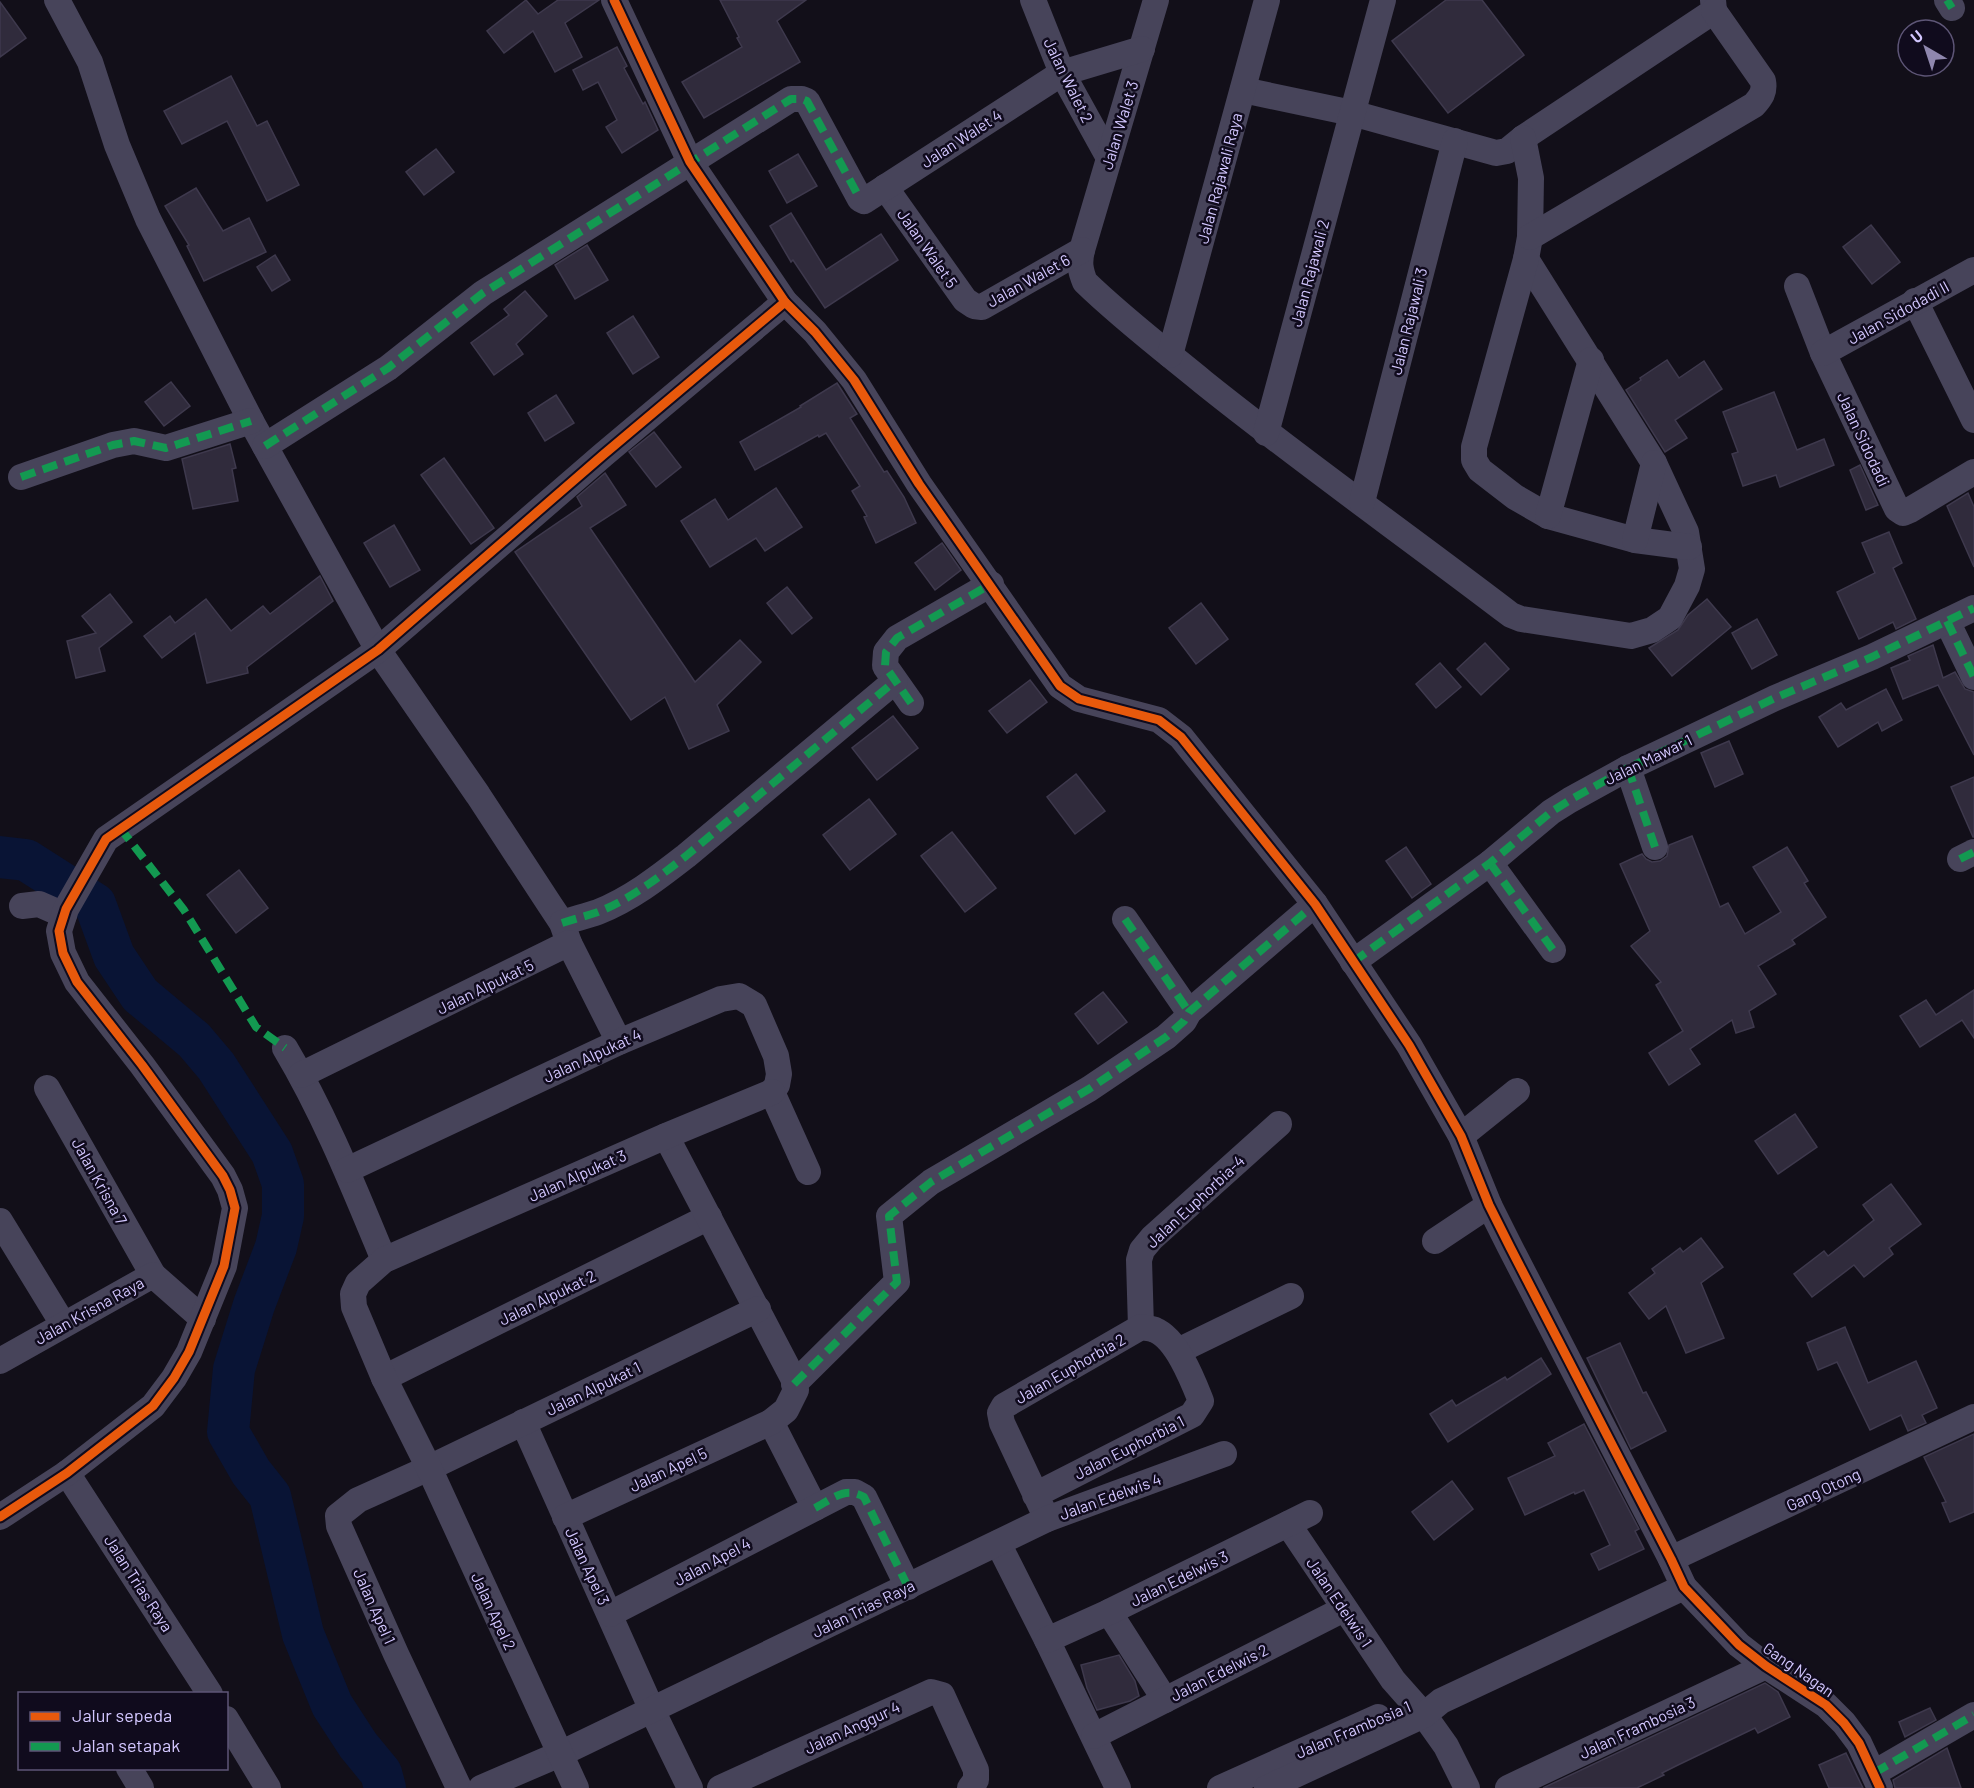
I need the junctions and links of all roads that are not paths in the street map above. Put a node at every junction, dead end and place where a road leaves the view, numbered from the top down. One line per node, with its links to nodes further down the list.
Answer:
1 (57, 0): 29 (street)
2 (614, 0): 16 (street, Gang Nagan)
3 (1033, 0): 10 (street, Jalan Walet 2)
4 (1142, 0): 9 (street)
5 (1156, 0): 9 (street, Jalan Walet 3)
6 (1267, 0): 11 (street, Jalan Rajawali Raya)
7 (1383, 0): 12 (street, Jalan Rajawali 2)
8 (1713, 5): 13 (street); 18 (street)
9 (1145, 38): 10 (street, Jalan Walet 4); 15 (street, Jalan Walet 3)
10 (1062, 73): 15 (street, Jalan Walet 2); 17 (street, Jalan Walet 4)
11 (1243, 90): 12 (street); 26 (street, Jalan Rajawali Raya)
12 (1352, 113): 14 (street); 30 (street, Jalan Rajawali 2)
13 (1522, 138): 14 (street); 18 (street)
14 (1455, 141): 35 (street, Jalan Rajawali 3)
15 (1109, 158): 19 (street, Jalan Walet 3)
16 (690, 162): 17 (street, Jalan Walet 4); 23 (street, Gang Nagan); 31 (street)
17 (885, 187): 24 (street, Jalan Walet 5)
18 (1528, 248): 27 (street); 36 (street)
19 (1082, 250): 24 (street, Jalan Walet 6); 26 (street)
20 (1974, 270): 22 (street, Jalan Sidodadi II)
21 (1797, 286): 25 (street, Jalan Sidodadi)
22 (1916, 301): 25 (street, Jalan Sidodadi II); 28 (street)
23 (785, 302): 39 (street, Gang Nagan); 42 (street)
24 (974, 306)
25 (1823, 353): 33 (street, Jalan Sidodadi)
26 (1170, 355): 30 (street)
27 (1591, 360): 32 (street); 36 (street)
28 (1974, 420)
29 (251, 421): 31 (street); 34 (street)
30 (1266, 433): 35 (street)
31 (265, 446): 42 (street)
32 (1654, 463): 37 (street); 38 (street)
33 (1974, 472)
34 (21, 477)
35 (1362, 502): 38 (street)
36 (1548, 516): 37 (street)
37 (1635, 540): 38 (street)
38 (1689, 547)
39 (991, 584): 44 (street); 49 (street, Gang Nagan)
40 (1974, 608): 41 (street, Jalan Mawar 1)
41 (1947, 621): 43 (street); 46 (street, Jalan Mawar 1)
42 (378, 650): 51 (street); 53 (street)
43 (1974, 677)
44 (895, 681): 45 (street); 53 (street, Jalan Alpukat 5)
45 (911, 703)
46 (1628, 768): 47 (street); 48 (street, Jalan Mawar 1)
47 (1655, 847)
48 (1490, 863): 54 (street); 55 (street, Jalan Mawar 1)
49 (1315, 904): 55 (street, Gang Nagan); 56 (street)
50 (22, 906): 51 (street)
51 (65, 912): 76 (street)
52 (1125, 919): 56 (street)
53 (565, 933): 57 (street); 59 (street, Jalan Alpukat 5)
54 (1553, 950)
55 (1353, 962): 65 (street, Gang Nagan)
56 (1190, 1012): 82 (street)
57 (620, 1042): 62 (street, Jalan Alpukat 4); 66 (street, Jalan Alpukat 4)
58 (285, 1048): 59 (street)
59 (301, 1075): 66 (street)
60 (47, 1088): 73 (street, Jalan Krisna 7)
61 (1517, 1091): 65 (street)
62 (772, 1092): 64 (street, Jalan Alpukat 3); 67 (street)
63 (1279, 1124): 78 (street, Jalan Euphorbia-4)
64 (666, 1136): 69 (street); 72 (street, Jalan Alpukat 3)
65 (1461, 1136): 68 (street, Gang Nagan)
66 (347, 1170): 72 (street)
67 (808, 1172)
68 (1489, 1205): 71 (street); 96 (street, Gang Nagan)
69 (709, 1217): 75 (street); 81 (street, Jalan Alpukat 2)
70 (0, 1221): 77 (street)
71 (1435, 1241)
72 (384, 1260): 81 (street, Jalan Alpukat 3)
73 (153, 1275): 76 (street, Jalan Krisna Raya); 77 (street, Jalan Krisna Raya)
74 (1291, 1296): 79 (street)
75 (758, 1309): 82 (street); 84 (street, Jalan Alpukat 1)
76 (202, 1319): 88 (street)
77 (63, 1324): 80 (street, Jalan Krisna Raya)
78 (1141, 1327): 79 (street, Jalan Euphorbia 2); 89 (street, Jalan Euphorbia 2)
79 (1178, 1351): 89 (street, Jalan Euphorbia 1)
80 (0, 1361)
81 (384, 1378): 87 (street, Jalan Apel 2)
82 (794, 1384): 85 (street)
83 (1974, 1417): 96 (street, Gang Otong)
84 (523, 1422): 87 (street, Jalan Alpukat 1); 92 (street, Jalan Apel 3)
85 (771, 1422): 90 (street); 92 (street, Jalan Apel 5)
86 (1224, 1454): 93 (street, Jalan Edelwis 4)
87 (429, 1468): 111 (street, Jalan Apel 2); 116 (street, Jalan Apel 1)
88 (67, 1473): 91 (street); 104 (street, Jalan Trias Raya)
89 (1035, 1495): 93 (street, Jalan Euphorbia 2)
90 (815, 1508): 97 (street, Jalan Apel 4); 101 (street, Jalan Apel 4)
91 (2, 1510)
92 (565, 1517): 101 (street, Jalan Apel 3)
93 (1047, 1519): 95 (street, Jalan Edelwis 4)
94 (1299, 1519): 99 (street, Jalan Edelwis 1); 100 (street, Jalan Edelwis 3)
95 (998, 1543): 97 (street, Jalan Trias Raya); 102 (street)
96 (1671, 1559): 98 (street, Gang Nagan)
97 (908, 1587): 107 (street, Jalan Trias Raya)
98 (1684, 1587): 103 (street, Gang Nagan); 106 (street)
99 (1344, 1609): 105 (street, Jalan Edelwis 2); 106 (street, Jalan Edelwis 1)
100 (1109, 1612): 102 (street, Jalan Edelwis 3); 105 (street)
101 (610, 1614): 107 (street, Jalan Apel 3)
102 (1047, 1640): 110 (street)
103 (1766, 1666): 113 (street, Gang Nagan); 126 (street, Jalan Frambosia 3)
104 (209, 1692)
105 (1165, 1700): 110 (street, Jalan Edelwis 2)
106 (1426, 1706): 123 (street, Jalan Frambosia 1); 124 (street, Jalan Frambosia 1); 125 (street, Jalan Edelwis 1)
107 (652, 1710): 111 (street, Jalan Trias Raya); 119 (street, Jalan Apel 3)
108 (1974, 1715): 113 (street)
109 (228, 1722): 115 (street)
110 (1094, 1736): 122 (street)
111 (560, 1754): 117 (street, Jalan Trias Raya); 118 (street, Jalan Apel 2)
112 (130, 1770): 114 (street)
113 (1877, 1780)
114 (141, 1788)
115 (268, 1788)
116 (459, 1788)
117 (482, 1788)
118 (576, 1788)
119 (690, 1788)
120 (720, 1788): 121 (street, Jalan Anggur 4)
121 (970, 1788)
122 (1118, 1788)
123 (1220, 1788)
124 (1267, 1788)
125 (1467, 1788)
126 (1508, 1788)

